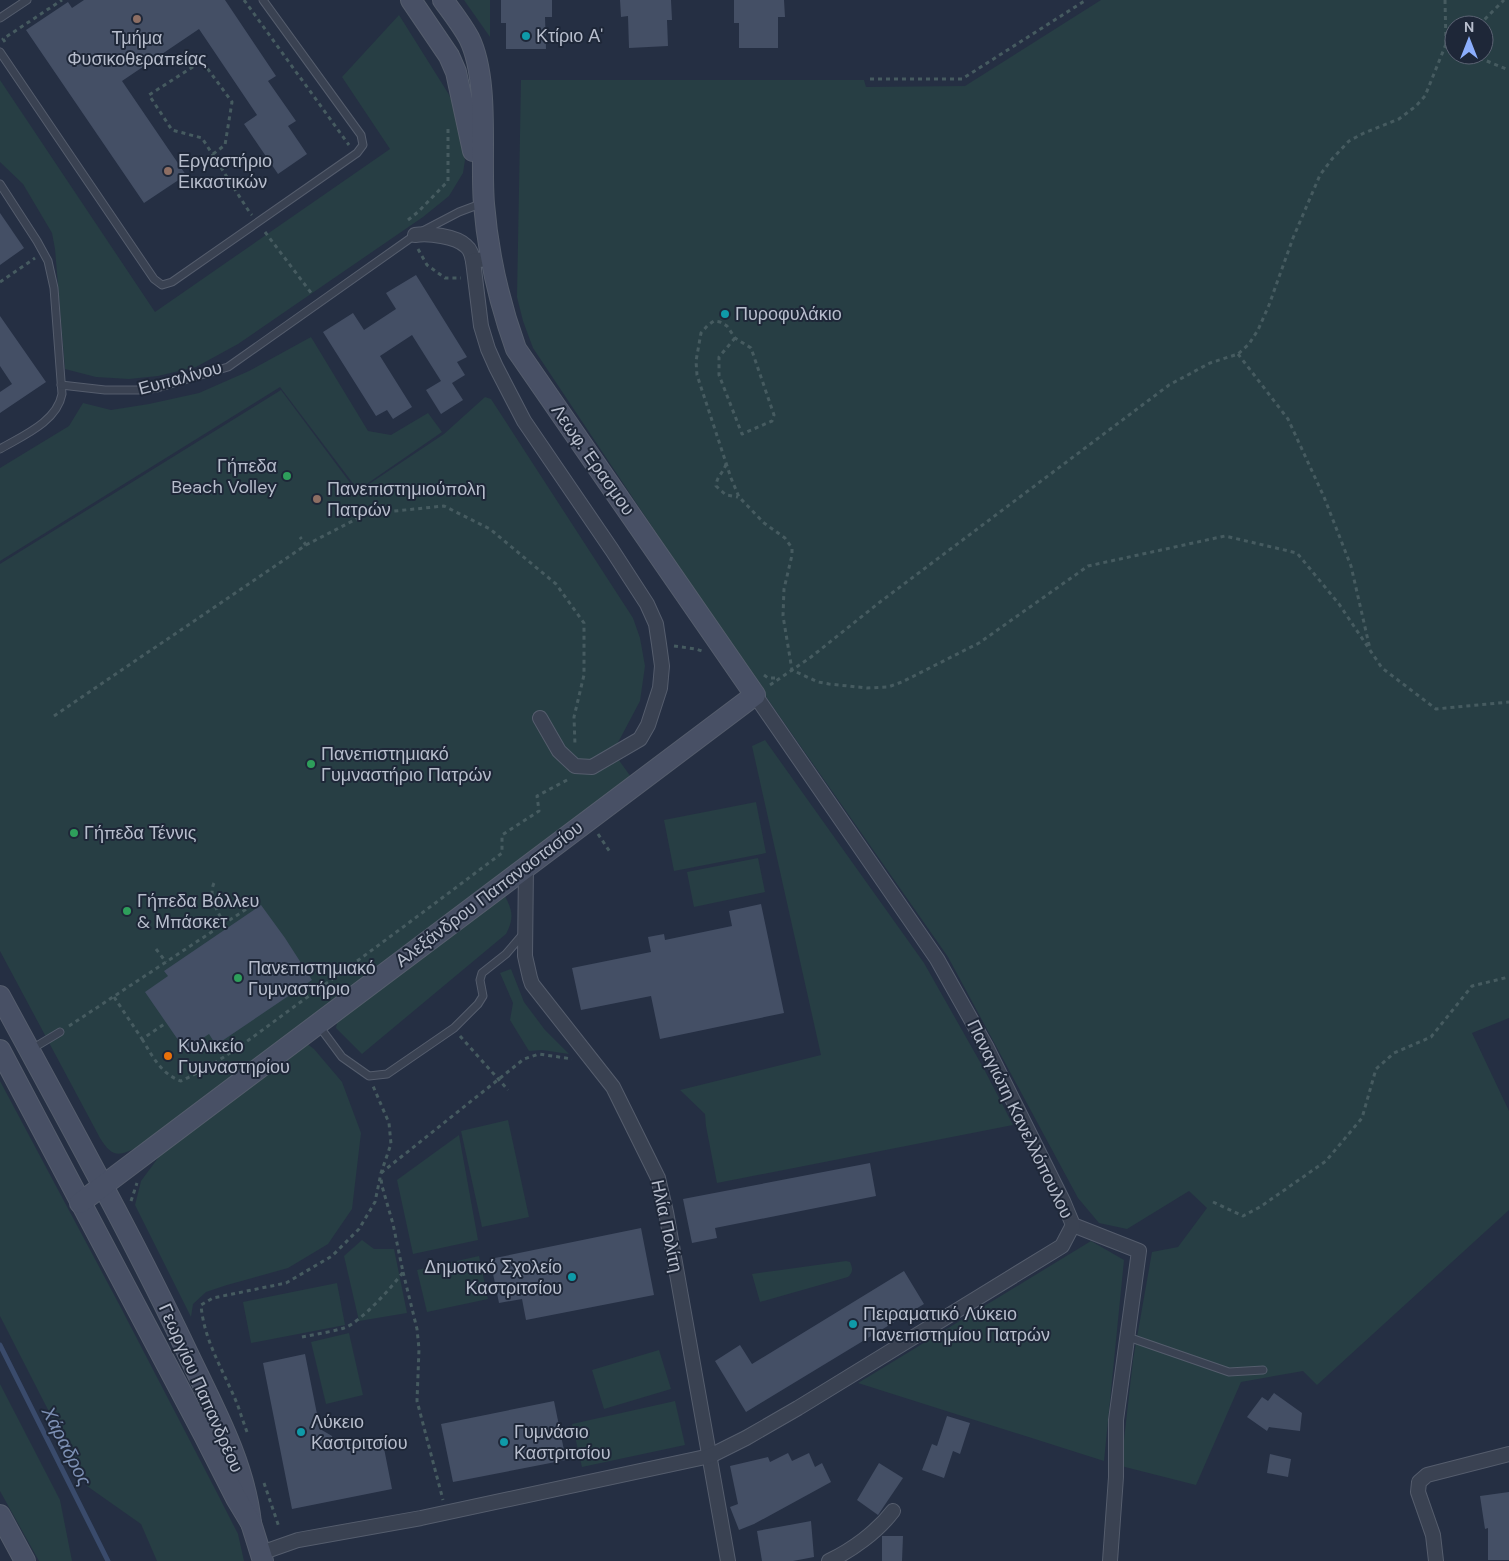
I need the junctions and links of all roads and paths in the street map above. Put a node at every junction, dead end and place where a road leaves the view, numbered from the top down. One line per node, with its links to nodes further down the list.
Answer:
1 (27, 0): 12 (lane)
2 (62, 0): 13 (path)
3 (244, 0): 20 (path)
4 (263, 0): 26 (lane)
5 (411, 0): 23 (street)
6 (443, 0): 23 (street)
7 (1086, 0): 18 (path)
8 (1445, 0): 10 (path)
9 (1504, 0): 11 (path)
10 (1445, 15)
11 (1489, 15)
12 (0, 18)
13 (8, 47)
14 (1444, 49): 35 (path)
15 (0, 52): 26 (lane)
16 (1494, 64): 17 (path)
17 (1509, 70)
18 (870, 79)
19 (448, 124): 27 (path)
20 (349, 145)
21 (213, 154): 21 (path); 24 (path)
22 (0, 184): 29 (lane)
23 (484, 202): 28 (lane, Ευπαλίνου); 30 (street, Λεωφ. Έρασμου)
24 (250, 213): 25 (path); 26 (path)
25 (242, 218)
26 (257, 222): 33 (path)
27 (404, 224)
28 (416, 242): 30 (street); 31 (path); 33 (lane, Ευπαλίνου)
29 (44, 252): 32 (path); 36 (lane)
30 (482, 260): 31 (street); 46 (street, Λεωφ. Έρασμου)
31 (475, 278): 42 (street)
32 (0, 282)
33 (319, 302): 36 (lane, Ευπαλίνου)
34 (735, 338): 34 (path); 38 (path)
35 (1238, 354): 43 (path); 45 (path)
36 (62, 385): 37 (lane)
37 (0, 450)
38 (726, 463): 39 (path); 39 (path)
39 (739, 497): 45 (path)
40 (300, 537): 41 (path)
41 (306, 545): 48 (path); 50 (path)
42 (658, 635): 44 (path); 51 (street)
43 (1370, 651): 45 (path); 47 (path)
44 (709, 655)
45 (792, 670): 46 (path)
46 (755, 695): 54 (street, Αλεξάνδρου Παπαναστασίου); 79 (street, Παναγιώτη Κανελλόπουλου)
47 (1509, 702)
48 (54, 716)
49 (540, 718): 50 (street)
50 (575, 766): 51 (street)
51 (592, 767): 68 (path)
52 (594, 830): 53 (path)
53 (610, 852)
54 (526, 866): 58 (street, Ηλία Πολίτη); 65 (street, Αλεξάνδρου Παπαναστασίου)
55 (214, 883): 57 (path)
56 (257, 902): 57 (path)
57 (224, 923): 60 (path)
58 (526, 932): 66 (lane); 86 (street, Ηλία Πολίτη)
59 (156, 949): 60 (path)
60 (166, 962): 63 (path)
61 (1509, 977): 78 (path)
62 (0, 996): 70 (street, Γεωργίου Παπανδρέου)
63 (114, 997): 67 (path); 68 (path)
64 (166, 1023): 68 (path)
65 (317, 1023): 72 (lane); 76 (street, Αλεξάνδρου Παπαναστασίου)
66 (454, 1028): 72 (lane); 73 (path)
67 (60, 1032): 70 (lane)
68 (142, 1040)
69 (0, 1050): 77 (street, Γεωργίου Παπανδρέου)
70 (29, 1050): 76 (street, Γεωργίου Παπανδρέου)
71 (574, 1059): 73 (path)
72 (369, 1076): 75 (path)
73 (499, 1080): 74 (path); 75 (path)
74 (508, 1090)
75 (381, 1173): 80 (path); 84 (path)
76 (102, 1186): 77 (street, Αλεξάνδρου Παπαναστασίου); 90 (street, Γεωργίου Παπανδρέου)
77 (80, 1202): 90 (street, Γεωργίου Παπανδρέου)
78 (1213, 1202)
79 (1073, 1225): 82 (street, Παναγιώτη Κανελλόπουλου); 86 (street)
80 (403, 1272): 81 (path); 87 (path)
81 (302, 1336)
82 (1128, 1337): 83 (lane); 95 (street, Παναγιώτη Κανελλόπουλου)
83 (1263, 1370)
84 (238, 1406)
85 (1509, 1454): 96 (street)
86 (710, 1456): 91 (street); 93 (street, Ηλία Πολίτη)
87 (444, 1508)
88 (893, 1511): 94 (street)
89 (0, 1515): 92 (street)
90 (252, 1524): 91 (street)
91 (262, 1557)
92 (25, 1561)
93 (728, 1561)
94 (829, 1561)
95 (1110, 1561)
96 (1436, 1561)

